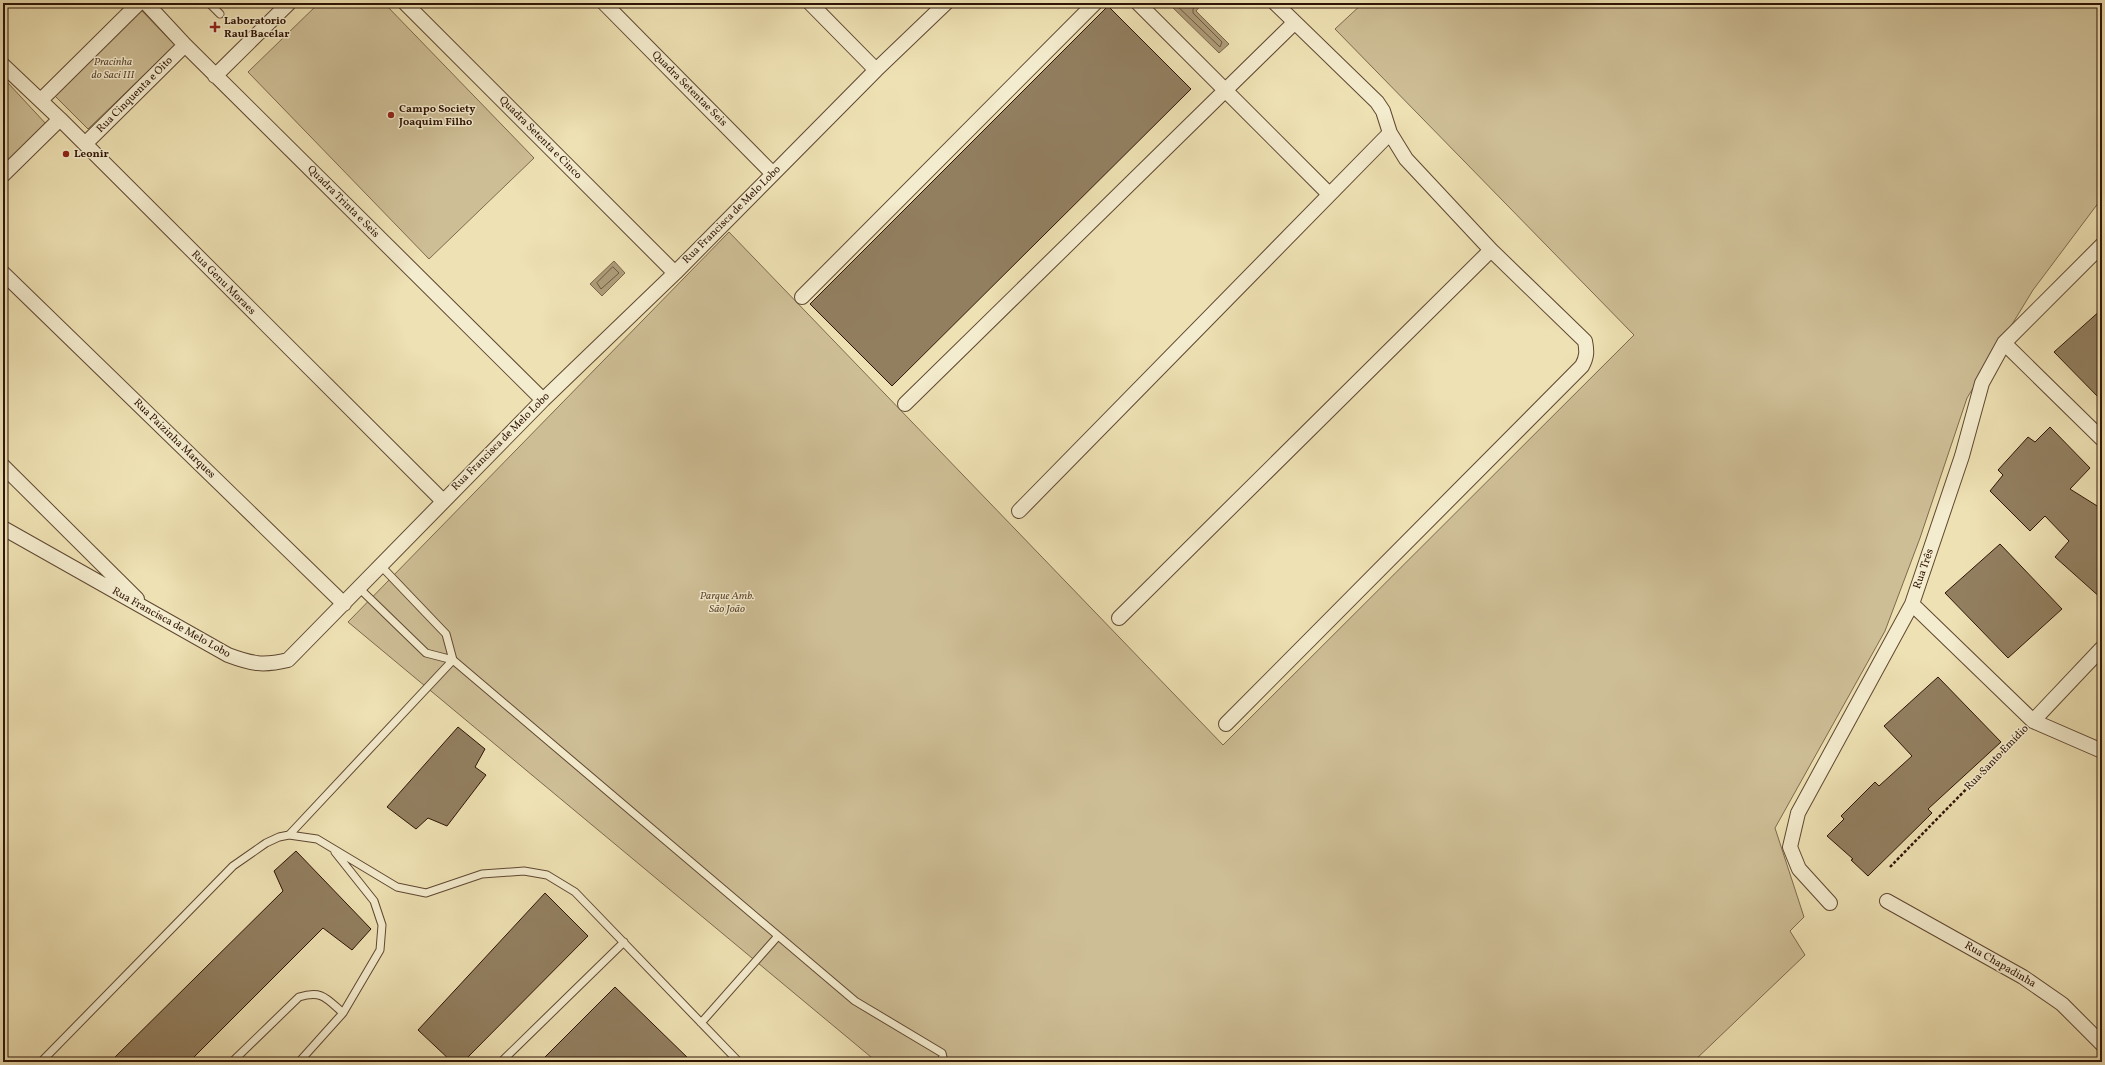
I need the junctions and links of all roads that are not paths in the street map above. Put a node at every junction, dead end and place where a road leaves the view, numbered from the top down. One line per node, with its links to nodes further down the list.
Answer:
1 (139, 3): 19 (street)
2 (146, 3): 14 (street, Quadra Trinta e Seis)
3 (209, 3): 12 (lane)
4 (289, 3): 17 (street)
5 (405, 3): 29 (street, Quadra Setenta e Cinco)
6 (604, 3): 23 (street, Quadra Setentae Seis)
7 (810, 3): 16 (street)
8 (946, 3): 16 (street, Rua Francisca de Melo Lobo)
9 (1095, 3): 30 (street)
10 (1138, 3): 18 (street)
11 (1275, 3): 13 (street)
12 (220, 14)
13 (1294, 23): 18 (street); 21 (street)
14 (185, 45): 17 (street, Quadra Trinta e Seis); 22 (street, Rua Cinquenta e Oito)
15 (5, 70): 19 (street, Rua Genu Moraes)
16 (876, 70): 23 (street, Rua Francisca de Melo Lobo)
17 (215, 76): 32 (street, Quadra Trinta e Seis)
18 (1226, 90): 25 (street); 33 (street)
19 (41, 100): 20 (street, Rua Genu Moraes)
20 (60, 119): 22 (street, Rua Genu Moraes); 24 (street)
21 (1390, 133): 25 (street); 27 (street)
22 (85, 144): 36 (street, Rua Genu Moraes)
23 (773, 174): 29 (street, Rua Francisca de Melo Lobo)
24 (3, 175)
25 (1329, 194): 37 (street)
26 (2102, 245): 31 (street, Rua Três)
27 (1491, 250): 44 (street); 48 (street)
28 (3, 273): 41 (street, Rua Paizinha Marques)
29 (675, 273): 32 (street, Rua Francisca de Melo Lobo)
30 (802, 297)
31 (2004, 343): 34 (street); 42 (street, Rua Três)
32 (543, 400): 36 (street, Rua Francisca de Melo Lobo)
33 (905, 404)
34 (2102, 439)
35 (3, 466): 43 (street)
36 (443, 501): 39 (street, Rua Francisca de Melo Lobo)
37 (1019, 511)
38 (3, 528): 43 (street, Rua Francisca de Melo Lobo)
39 (381, 566): 40 (street, Rua Francisca de Melo Lobo); 46 (lane)
40 (359, 588): 41 (street, Rua Francisca de Melo Lobo); 46 (lane)
41 (344, 604): 43 (street, Rua Francisca de Melo Lobo)
42 (1912, 604): 47 (street); 53 (street, Rua Três)
43 (150, 612)
44 (1120, 618)
45 (2102, 648): 47 (street, Rua Santo Emídio)
46 (452, 660): 50 (lane); 54 (lane)
47 (2033, 721): 49 (street)
48 (1226, 724)
49 (2102, 751)
50 (289, 835): 51 (lane); 59 (lane)
51 (332, 849): 55 (lane); 56 (lane)
52 (1887, 901): 58 (street, Rua Chapadinha)
53 (1830, 903)
54 (778, 936): 57 (lane); 64 (lane)
55 (624, 942): 57 (lane); 62 (lane)
56 (343, 1012): 60 (lane); 61 (lane)
57 (701, 1023): 63 (lane)
58 (2102, 1044)
59 (41, 1062)
60 (232, 1062)
61 (299, 1062)
62 (501, 1062)
63 (739, 1062)
64 (944, 1062)

